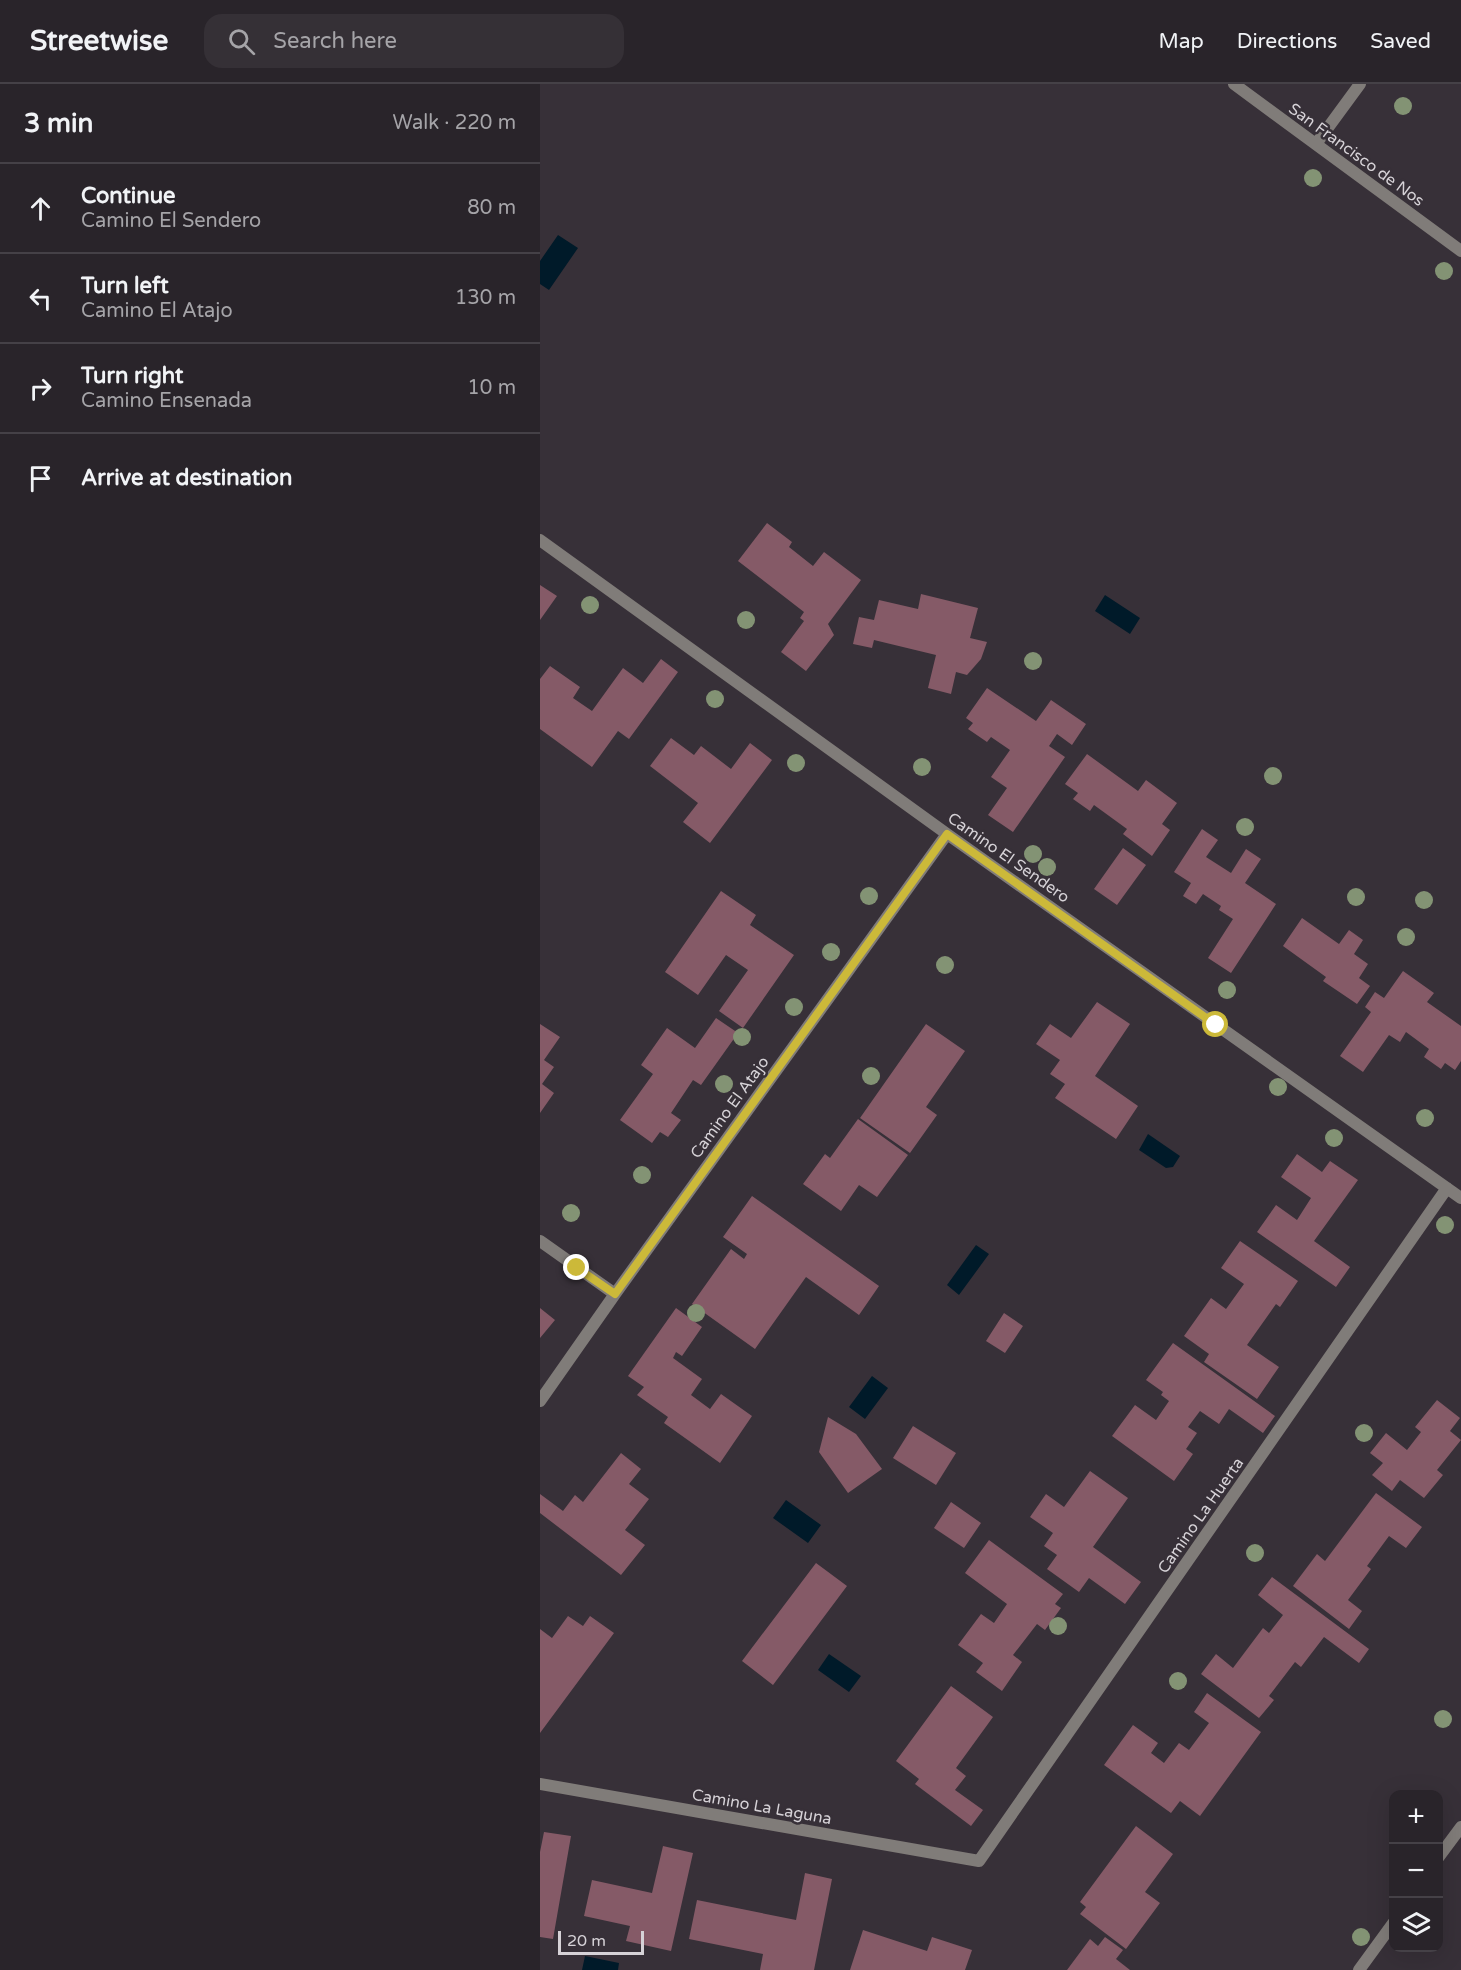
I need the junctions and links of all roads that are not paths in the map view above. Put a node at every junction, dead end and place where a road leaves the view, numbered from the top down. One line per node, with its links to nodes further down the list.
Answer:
1 (1234, 84): 3 (street, San Francisco de Nos)
2 (1360, 84): 3 (street)
3 (1316, 144): 4 (street, San Francisco de Nos)
4 (1461, 251)
5 (540, 540): 6 (street, Camino El Sendero)
6 (947, 834): 7 (street, Camino El Sendero); 10 (street, Camino El Atajo)
7 (1447, 1188): 8 (street, Camino El Sendero); 15 (street, Camino La Huerta)
8 (1461, 1198)
9 (540, 1241): 10 (street)
10 (615, 1294): 11 (street, Camino El Atajo)
11 (540, 1401)
12 (540, 1784): 15 (street, Camino La Laguna)
13 (1461, 1827): 14 (street)
14 (1443, 1851)
15 (979, 1861)
16 (1389, 1929): 17 (street)
17 (1359, 1970)

